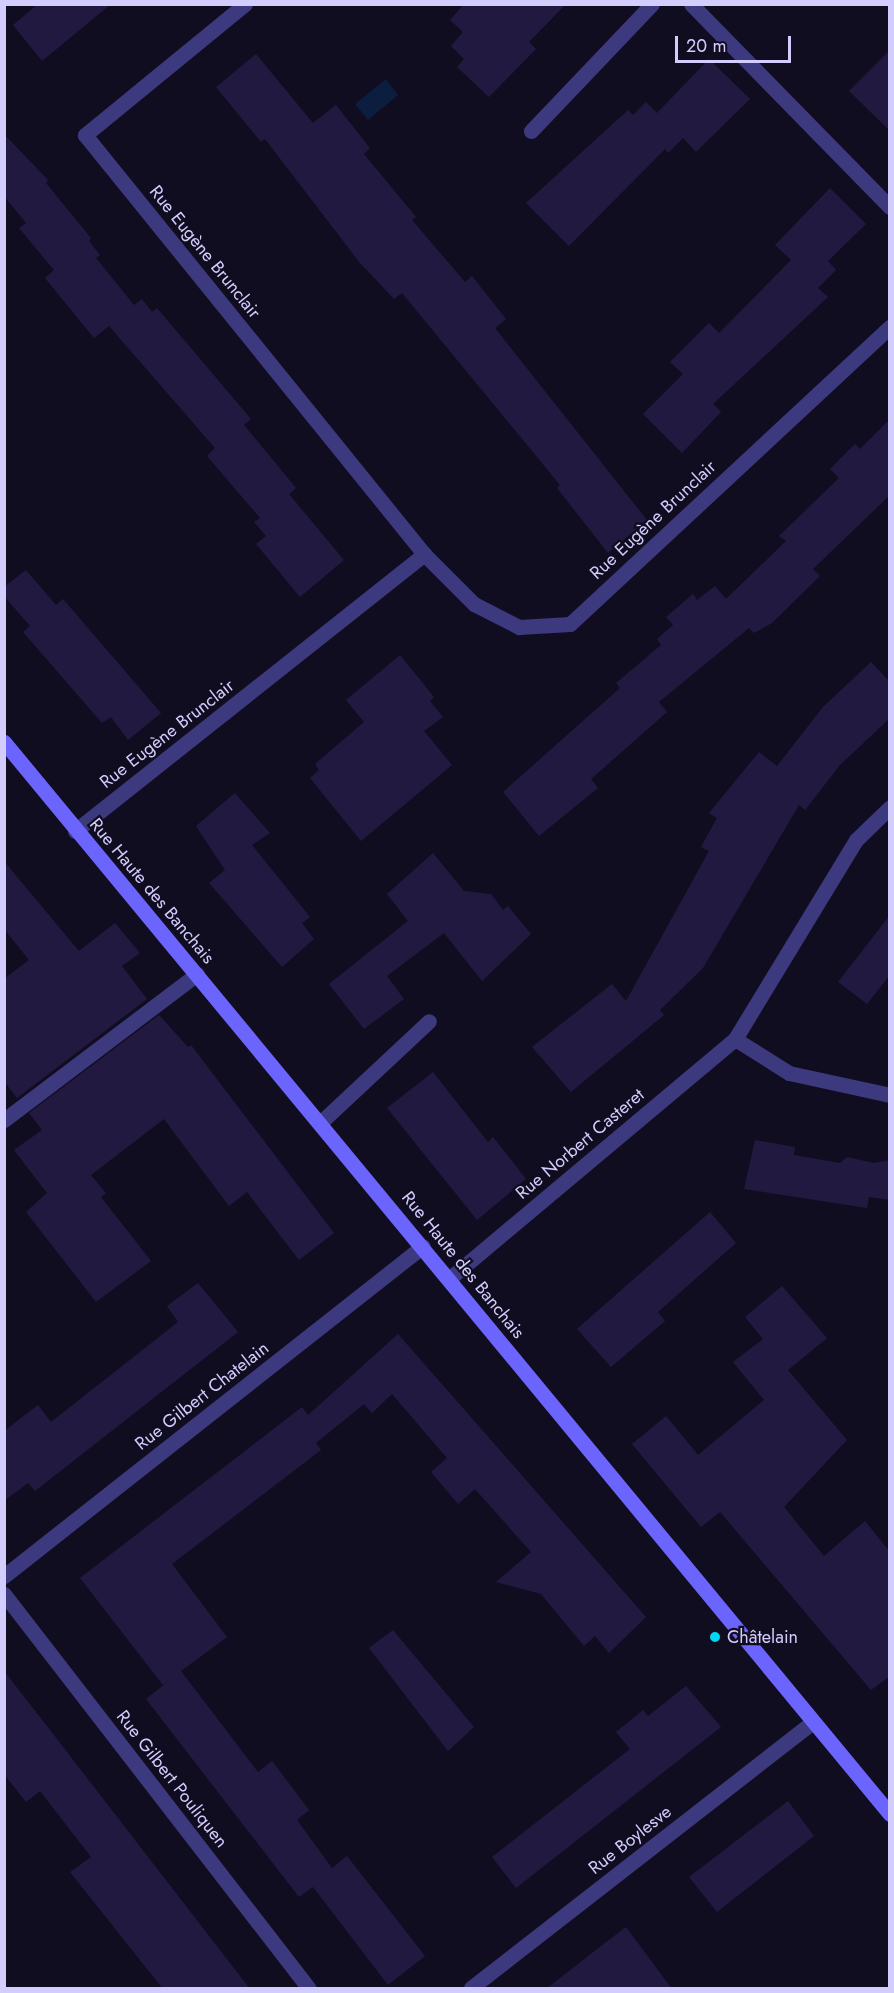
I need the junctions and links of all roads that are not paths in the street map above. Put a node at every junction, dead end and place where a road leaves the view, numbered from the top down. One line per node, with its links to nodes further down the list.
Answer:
1 (245, 4): 7 (street, Rue Eugène Brunclair)
2 (652, 4): 4 (street)
3 (691, 4): 5 (street)
4 (531, 131)
5 (890, 207)
6 (890, 327): 7 (street, Rue Eugène Brunclair)
7 (424, 554): 10 (street, Rue Eugène Brunclair)
8 (4, 742): 10 (street, Rue Haute des Banchais)
9 (890, 807): 13 (street, Rue Norbert Casteret)
10 (75, 831): 11 (street, Rue Haute des Banchais)
11 (197, 974): 15 (street); 16 (street, Rue Haute des Banchais)
12 (429, 1021): 16 (street)
13 (735, 1039): 14 (street); 18 (street, Rue Norbert Casteret)
14 (890, 1095)
15 (4, 1120)
16 (320, 1123): 17 (street, Rue Haute des Banchais)
17 (423, 1246): 18 (street, Rue Haute des Banchais); 19 (street, Rue Gilbert Chatelain)
18 (450, 1278): 21 (street, Rue Haute des Banchais)
19 (4, 1576)
20 (4, 1594): 23 (street, Rue Gilbert Pouliquen)
21 (813, 1722): 22 (street, Rue Haute des Banchais); 24 (street, Rue Boylesve)
22 (890, 1814)
23 (309, 1989)
24 (471, 1989)

